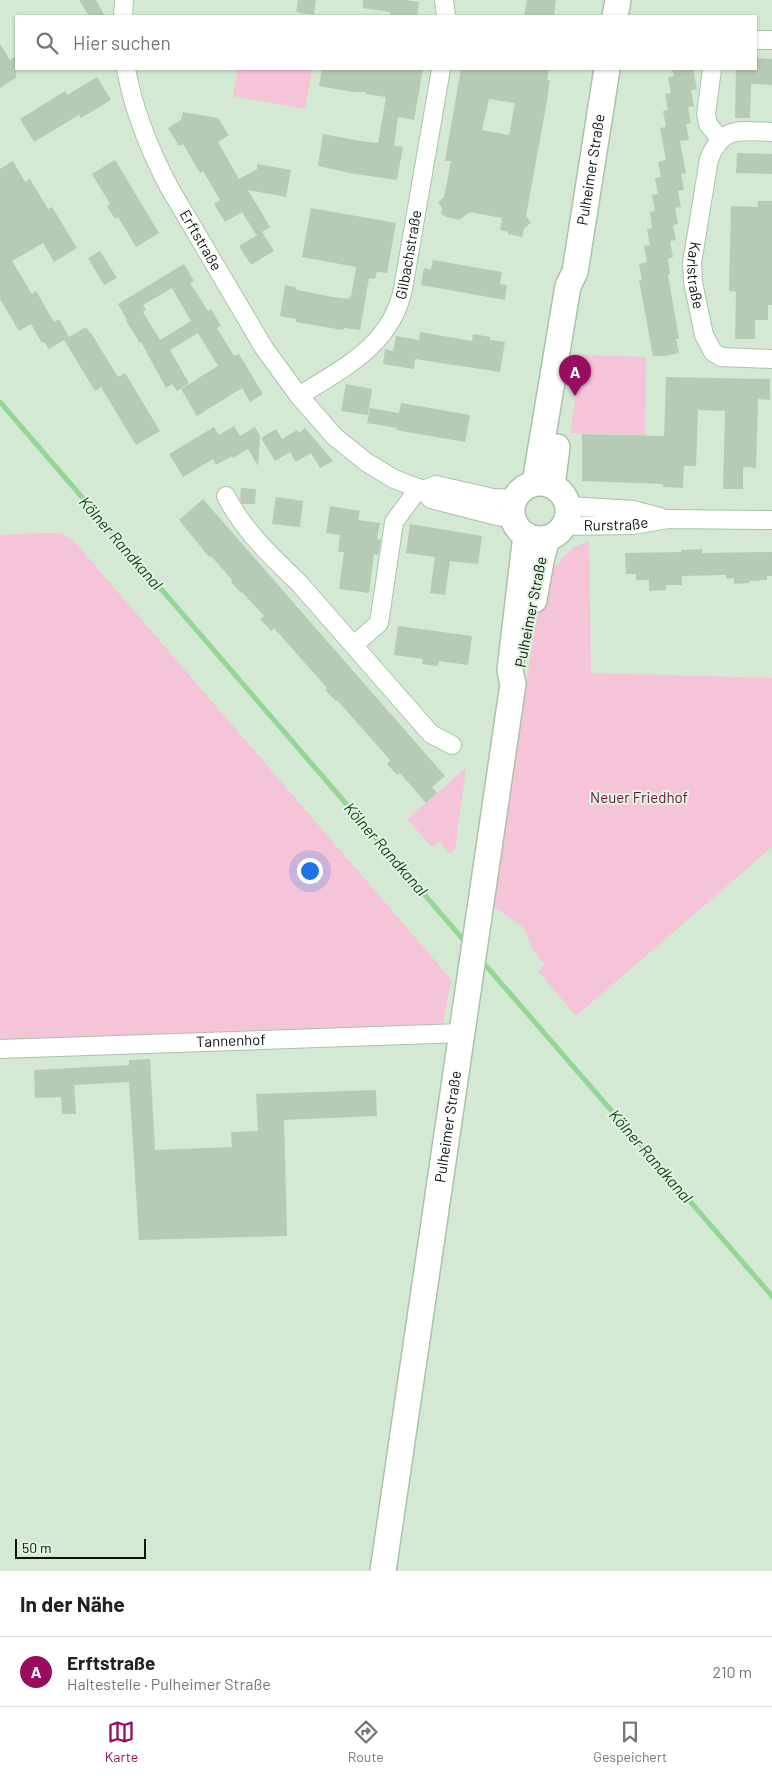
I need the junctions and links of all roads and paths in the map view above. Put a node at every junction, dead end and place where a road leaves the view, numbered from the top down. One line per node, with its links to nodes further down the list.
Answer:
1 (124, 0): 4 (street)
2 (444, 0): 5 (street)
3 (618, 0): 6 (main road)
4 (123, 15)
5 (446, 15)
6 (615, 15)
7 (757, 40): 8 (street)
8 (772, 40)
9 (126, 70): 16 (street, Erftstraße)
10 (441, 70): 16 (street, Gilbachstraße)
11 (607, 70): 17 (main road, Pulheimer Straße)
12 (712, 70): 14 (street)
13 (772, 132): 14 (street)
14 (720, 139): 15 (street, Karlstraße)
15 (772, 359)
16 (299, 396): 18 (street, Erftstraße)
17 (544, 484): 20 (main road); 20 (main road)
18 (421, 489): 20 (street, Erftstraße); 22 (street)
19 (226, 496): 22 (street)
20 (539, 520): 21 (street, Rurstraße); 24 (main road, Pulheimer Straße)
21 (772, 520)
22 (354, 645): 23 (street)
23 (452, 745)
24 (462, 1033): 25 (street, Tannenhof); 26 (main road, Pulheimer Straße)
25 (0, 1049)
26 (383, 1571)

